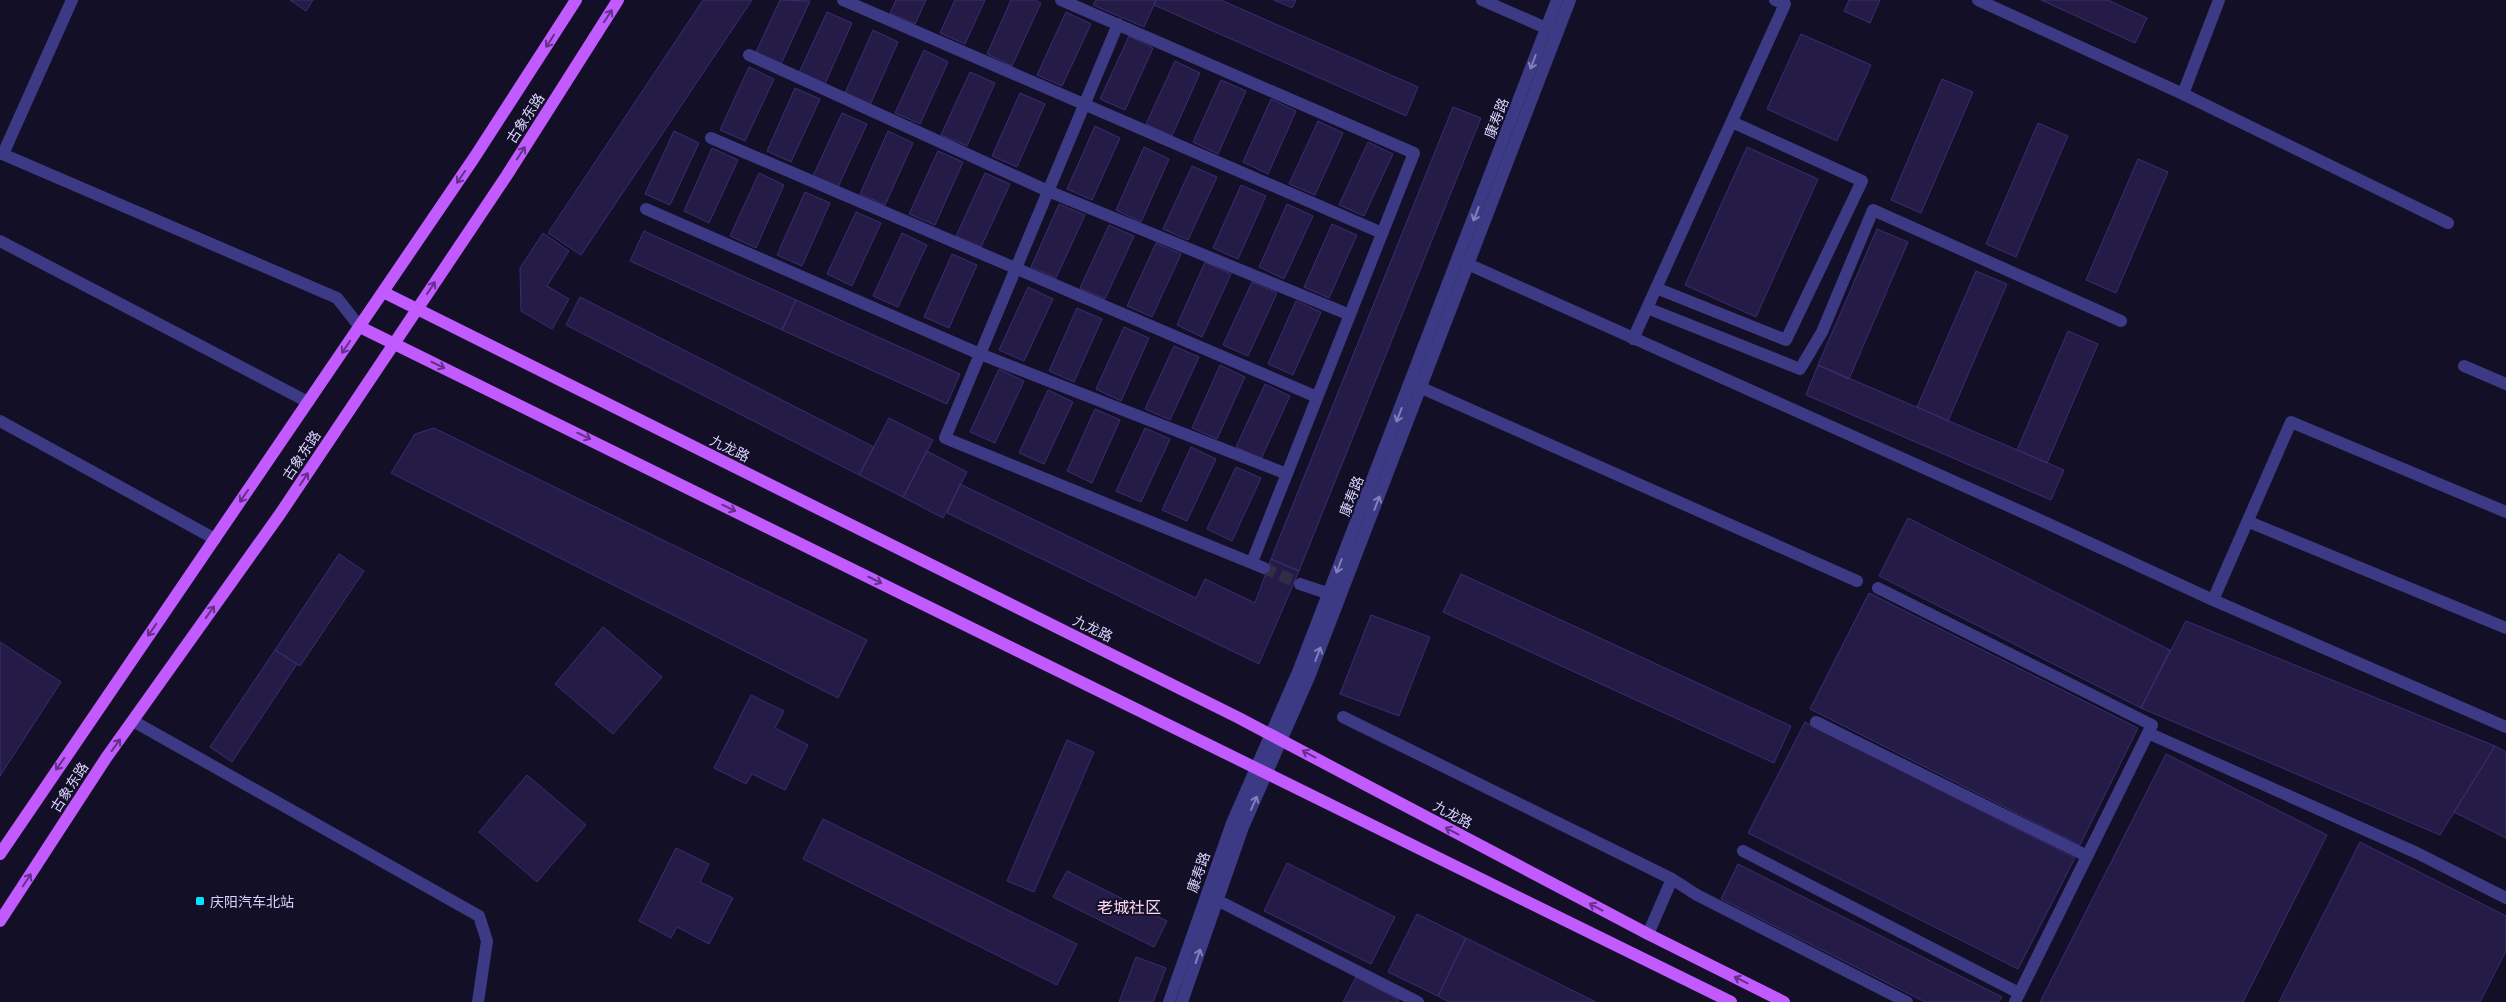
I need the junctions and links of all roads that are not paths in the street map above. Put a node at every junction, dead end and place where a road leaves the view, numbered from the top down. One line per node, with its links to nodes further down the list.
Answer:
1 (72, 0): 19 (street)
2 (576, 0): 28 (main road, 古象东路, one-way to 28)
3 (618, 0): 30 (main road, 古象东路, one-way to 3)
4 (843, 0): 16 (street)
5 (1062, 0): 12 (street)
6 (1482, 0): 13 (street)
7 (1557, 0): 13 (street, 康寿路)
8 (1570, 0): 13 (street, 康寿路)
9 (1775, 0): 17 (street)
10 (1978, 0): 15 (street)
11 (2219, 0): 15 (street)
12 (1118, 24): 16 (street); 23 (street)
13 (1552, 31): 25 (street, 康寿路)
14 (749, 55): 20 (street)
15 (2183, 94): 22 (street)
16 (1084, 104): 20 (street); 23 (street)
17 (1732, 122): 27 (street); 27 (street)
18 (711, 138): 26 (street)
19 (1, 154): 33 (street)
20 (1048, 191): 26 (street); 31 (street)
21 (646, 209): 36 (street)
22 (2448, 222)
23 (1382, 233): 31 (street)
24 (0, 241): 41 (street)
25 (1464, 262): 34 (street); 39 (street, 康寿路)
26 (1016, 268): 36 (street); 40 (street)
27 (1656, 288): 29 (street)
28 (383, 292): 30 (main road, 九龙路); 33 (main road, 古象东路)
29 (1647, 308): 32 (street); 34 (street)
30 (417, 309): 35 (main road, 古象东路); 58 (main road, 九龙路)
31 (1350, 315): 40 (street)
32 (2121, 321)
33 (360, 327): 35 (main road); 41 (main road, 古象东路, one-way to 41)
34 (1633, 339): 51 (street)
35 (394, 343): 54 (main road, 古象东路, one-way to 35); 59 (main road, one-way to 59)
36 (980, 354): 43 (street); 43 (street)
37 (2464, 366): 38 (street)
38 (2506, 384)
39 (1417, 386): 47 (street); 50 (street, 康寿路)
40 (1317, 397): 43 (street)
41 (308, 402): 46 (main road, 古象东路, one-way to 46)
42 (0, 421): 46 (street)
43 (1287, 474)
44 (2506, 512): 45 (street)
45 (2249, 522): 51 (street); 52 (street)
46 (215, 539): 61 (main road, 古象东路, one-way to 61)
47 (1857, 581)
48 (1300, 584): 50 (street)
49 (1878, 588): 57 (street)
50 (1334, 595): 58 (street, 康寿路)
51 (2214, 600): 56 (street)
52 (2506, 628)
53 (1343, 717): 63 (street)
54 (133, 721): 66 (main road, 古象东路, one-way to 54); 69 (street)
55 (1816, 722): 62 (street)
56 (2506, 727)
57 (2148, 733): 62 (street); 65 (street)
58 (1276, 737): 59 (street, 康寿路); 67 (main road, 九龙路, one-way to 58)
59 (1262, 770): 64 (street, 康寿路); 73 (main road)
60 (1744, 851): 68 (street)
61 (0, 854)
62 (2087, 856): 68 (street)
63 (1672, 879): 67 (street); 75 (street)
64 (1212, 897): 70 (street, 康寿路); 71 (street, 康寿路, one-way to 64); 72 (street)
65 (2506, 898)
66 (0, 921)
67 (1648, 934): 74 (main road, 九龙路, one-way to 67)
68 (2017, 997)
69 (478, 1002)
70 (1169, 1002)
71 (1182, 1002)
72 (1418, 1002)
73 (1731, 1002)
74 (1784, 1002)
75 (1907, 1002)

